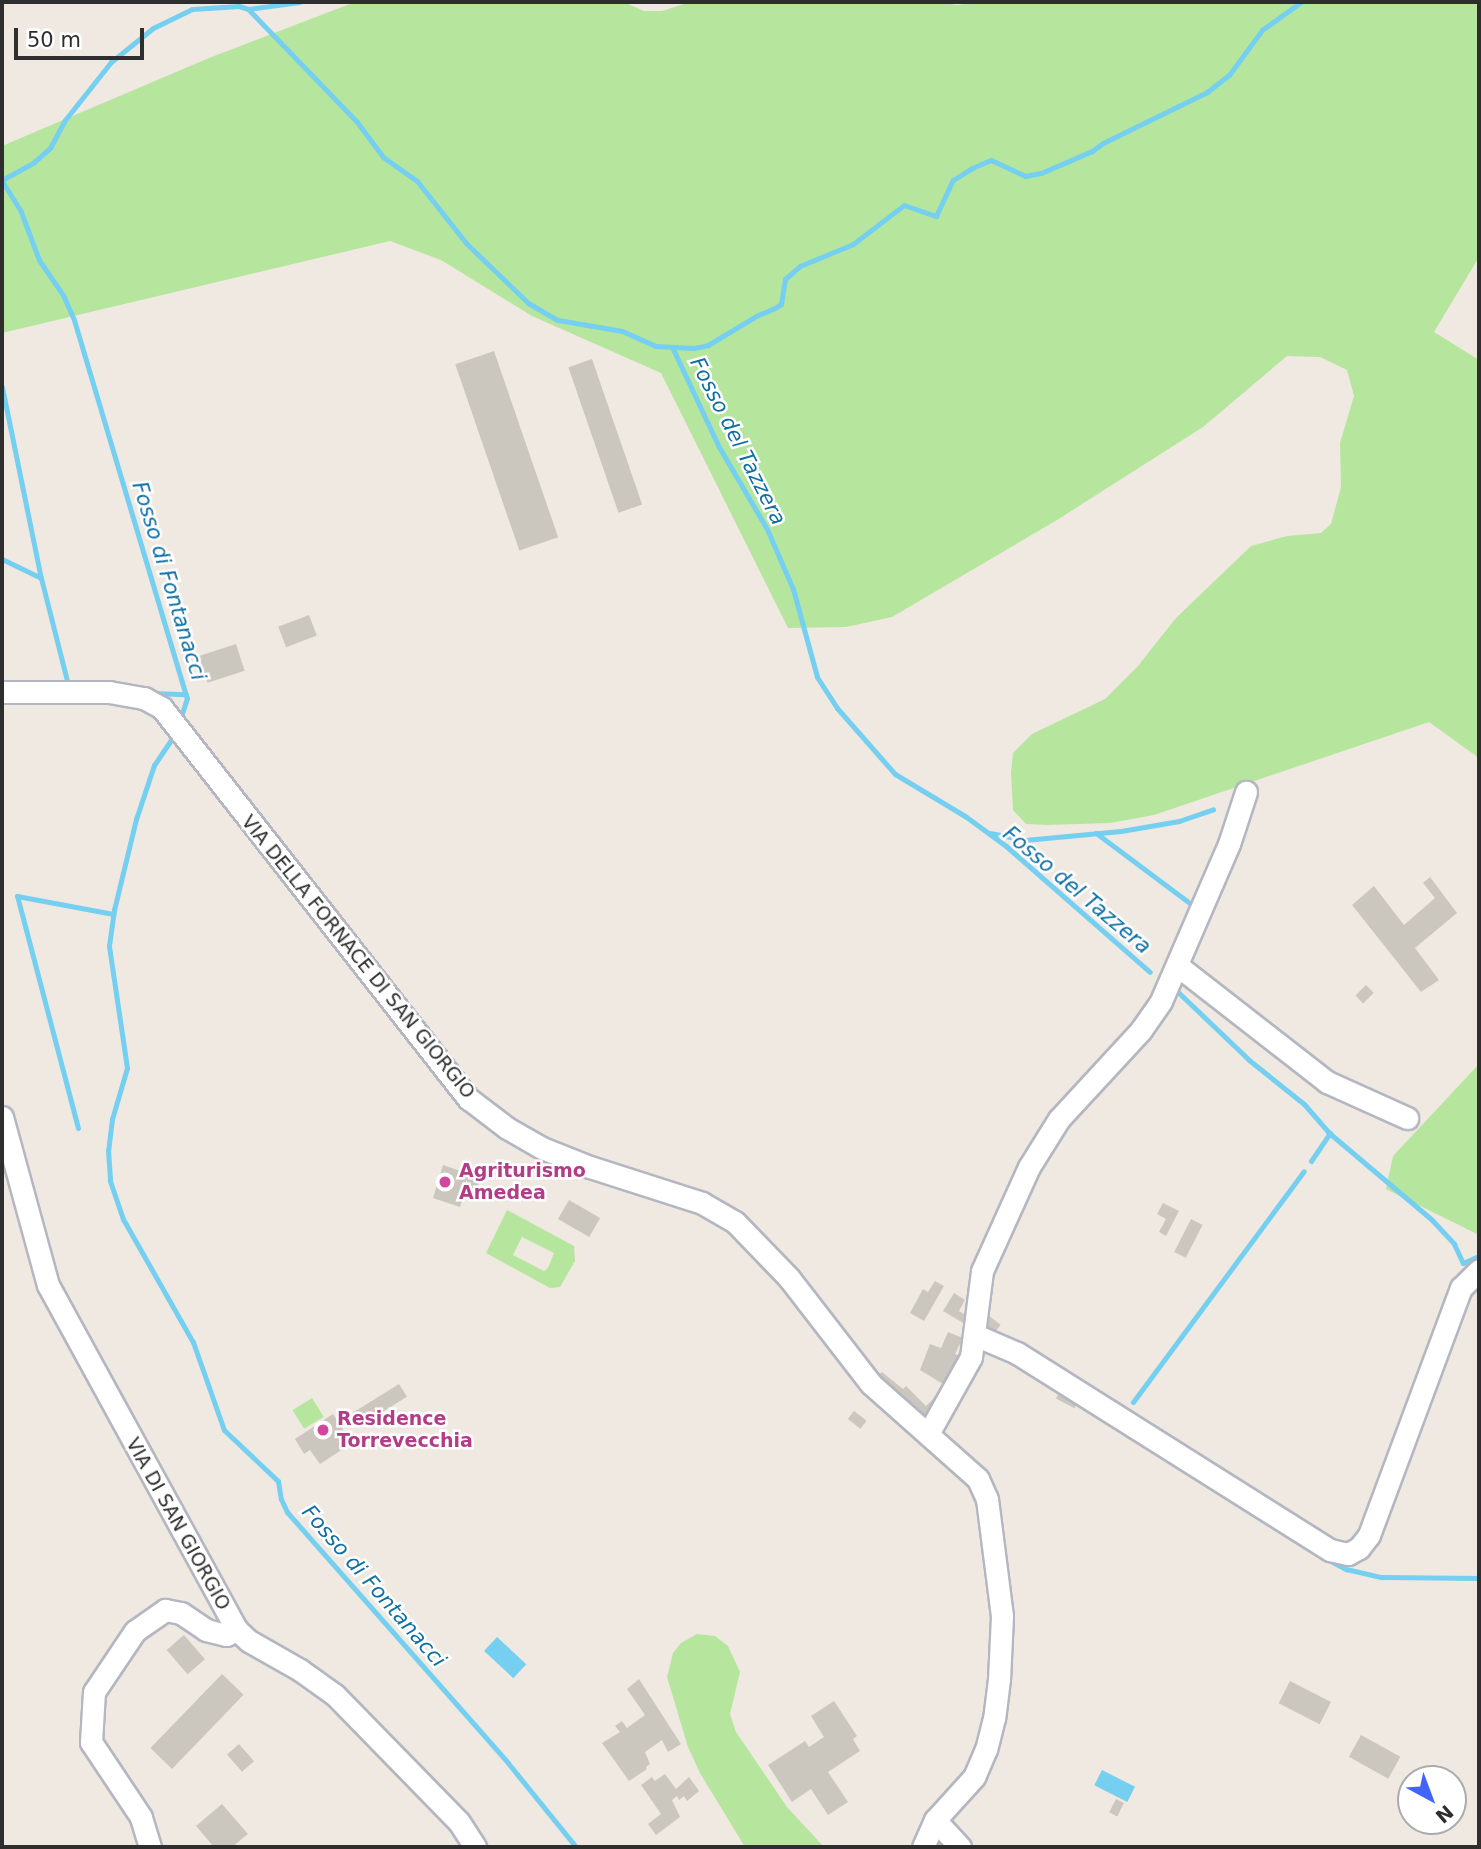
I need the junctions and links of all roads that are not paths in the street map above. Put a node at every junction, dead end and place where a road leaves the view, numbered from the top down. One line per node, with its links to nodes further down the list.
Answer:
1 (2, 692): 8 (street, VIA DELLA FORNACE DI SAN GIORGIO)
2 (1246, 792): 3 (street)
3 (1178, 966): 5 (street); 7 (street)
4 (2, 1117): 9 (street, VIA DI SAN GIORGIO)
5 (1407, 1118)
6 (1479, 1270): 7 (street)
7 (975, 1335): 8 (street)
8 (928, 1434): 10 (street, VIA DELLA FORNACE DI SAN GIORGIO)
9 (237, 1630): 11 (street); 12 (street, VIA DI SAN GIORGIO)
10 (935, 1820): 13 (street, VIA DELLA FORNACE DI SAN GIORGIO); 14 (street)
11 (150, 1847)
12 (475, 1847)
13 (923, 1847)
14 (960, 1847)

